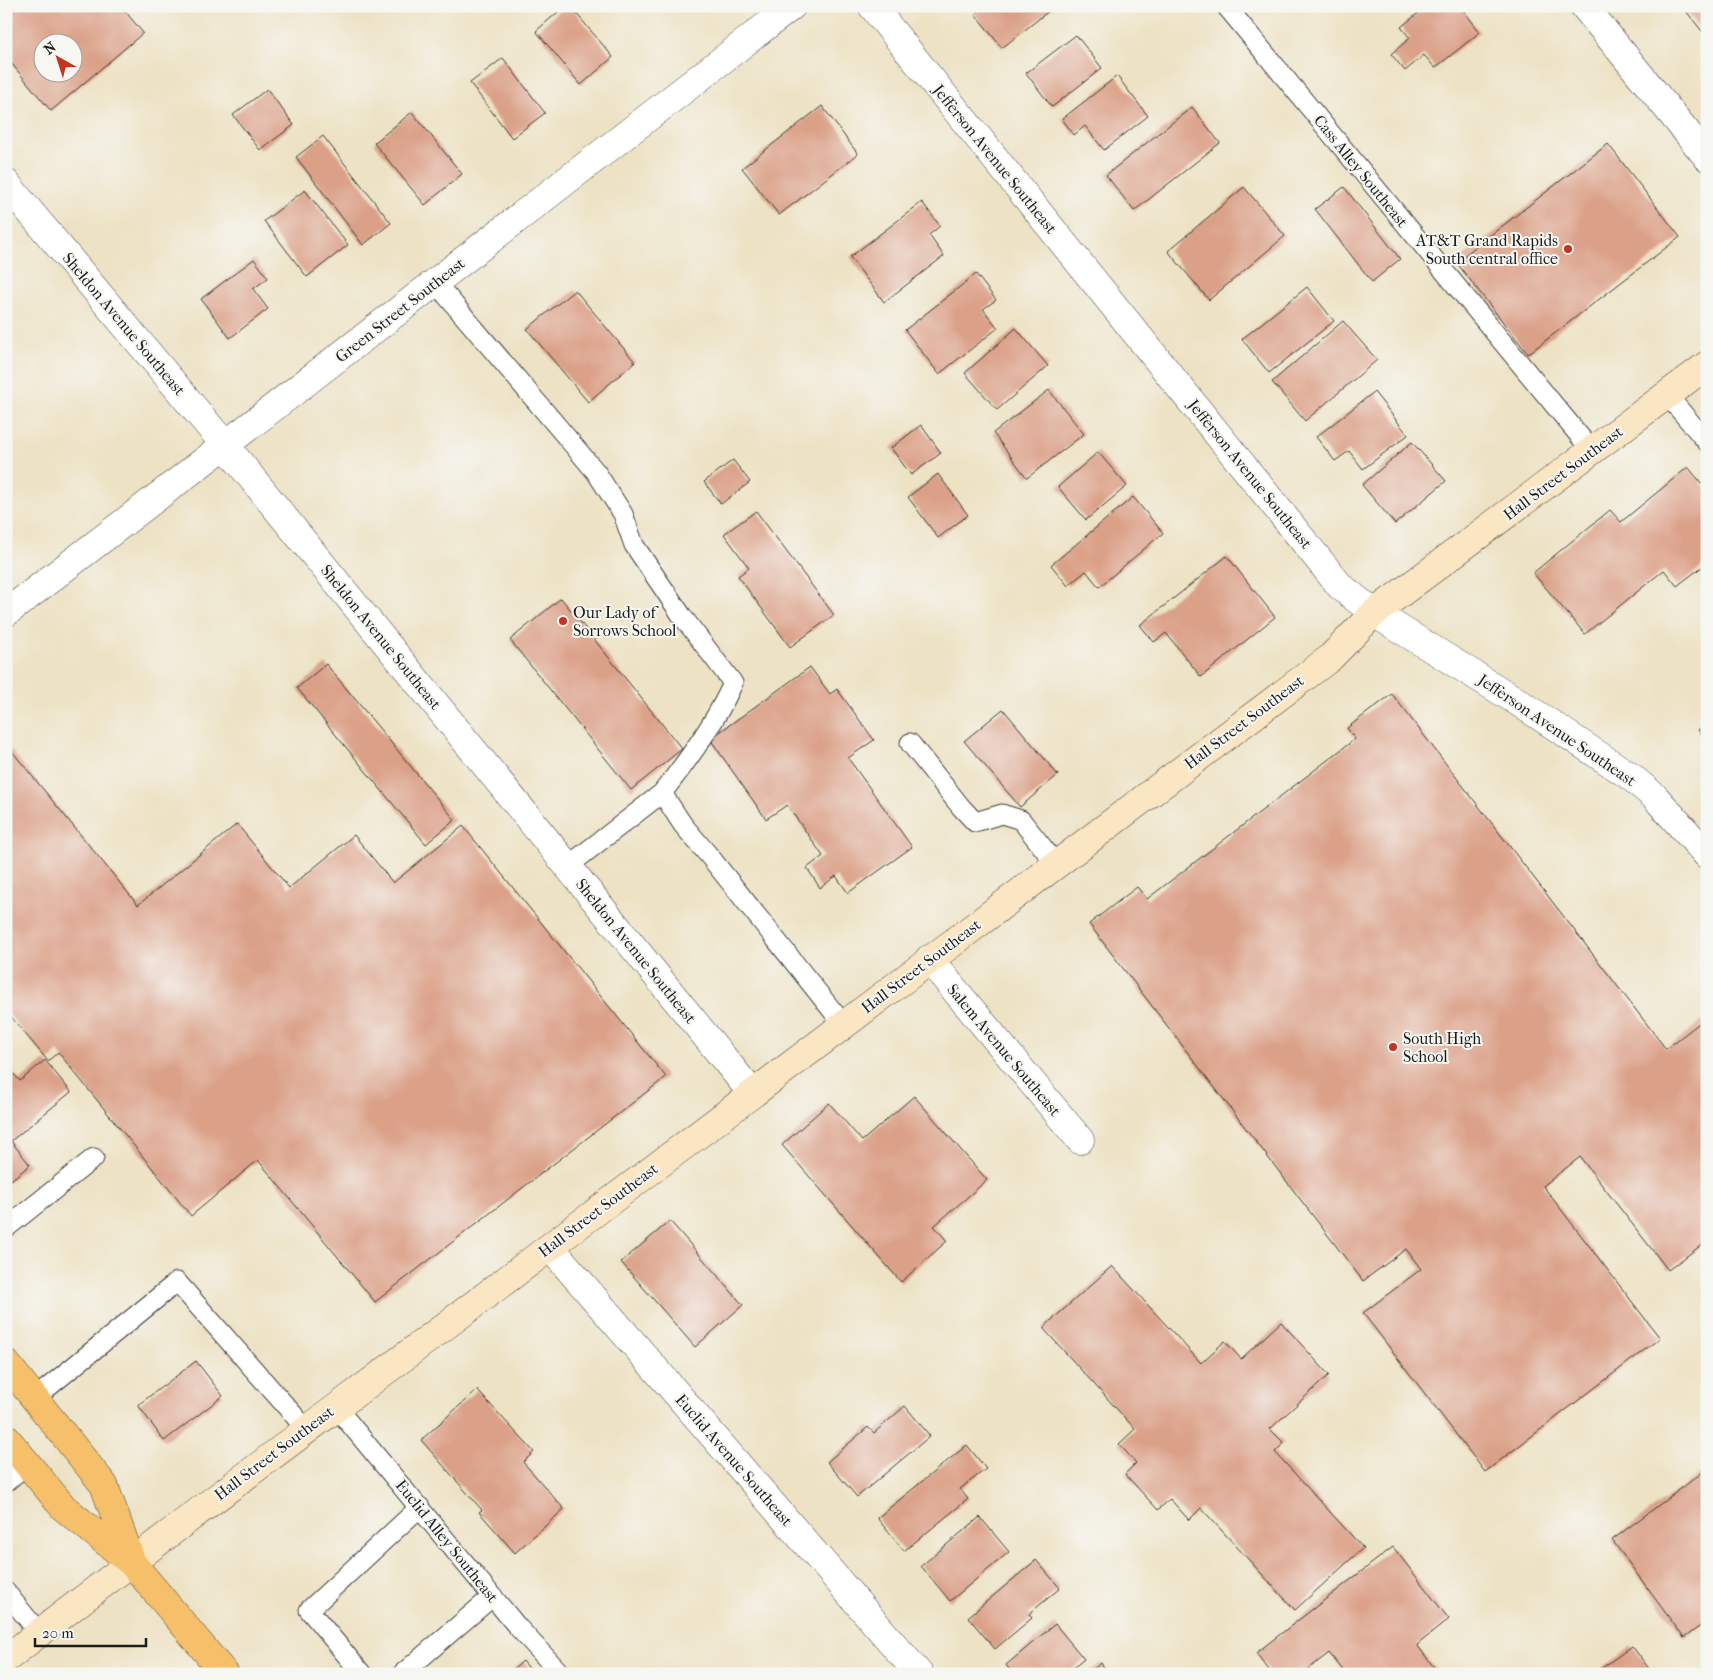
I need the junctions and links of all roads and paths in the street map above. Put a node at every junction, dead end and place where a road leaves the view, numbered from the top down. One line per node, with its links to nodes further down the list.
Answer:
1 (792, 6): 7 (street, Green Street Southeast)
2 (872, 6): 14 (street, Jefferson Avenue Southeast)
3 (1226, 6): 12 (lane, Cass Alley Southeast)
4 (1584, 6): 5 (street)
5 (1707, 158)
6 (6, 183): 11 (street, Sheldon Avenue Southeast)
7 (435, 282): 11 (street, Green Street Southeast); 16 (lane)
8 (1707, 366): 9 (main road, Hall Street Southeast)
9 (1667, 395): 10 (lane); 12 (main road, Hall Street Southeast)
10 (1707, 442)
11 (225, 445): 13 (street, Green Street Southeast); 19 (street, Sheldon Avenue Southeast)
12 (1592, 451): 14 (main road, Hall Street Southeast)
13 (6, 613)
14 (1374, 613): 17 (street, Jefferson Avenue Southeast); 18 (main road, Hall Street Southeast)
15 (910, 742): 18 (lane)
16 (662, 793): 19 (lane); 21 (lane)
17 (1707, 855)
18 (1056, 864): 20 (main road, Hall Street Southeast)
19 (568, 866): 22 (street, Sheldon Avenue Southeast)
20 (929, 959): 21 (main road, Hall Street Southeast); 23 (street, Salem Avenue Southeast)
21 (842, 1024): 22 (main road, Hall Street Southeast)
22 (752, 1093): 26 (main road, Hall Street Southeast)
23 (1080, 1140)
24 (94, 1158): 25 (lane)
25 (6, 1228)
26 (550, 1247): 29 (main road, Hall Street Southeast); 44 (street, Euclid Avenue Southeast)
27 (6, 1364): 28 (main road)
28 (35, 1398): 30 (lane); 35 (main road)
29 (336, 1407): 30 (main road, Hall Street Southeast); 34 (lane, Euclid Alley Southeast)
30 (306, 1429): 35 (main road, Hall Street Southeast)
31 (6, 1438): 32 (main road)
32 (27, 1464): 33 (lane); 35 (main road)
33 (6, 1482)
34 (420, 1507): 37 (lane, Euclid Alley Southeast); 41 (lane)
35 (132, 1563): 38 (main road, Hall Street Southeast); 40 (main road)
36 (6, 1592): 38 (lane)
37 (493, 1596): 42 (lane); 43 (lane, Euclid Alley Southeast)
38 (39, 1633): 39 (main road, Hall Street Southeast)
39 (6, 1659)
40 (226, 1674)
41 (362, 1674)
42 (402, 1674)
43 (561, 1674)
44 (919, 1674)

